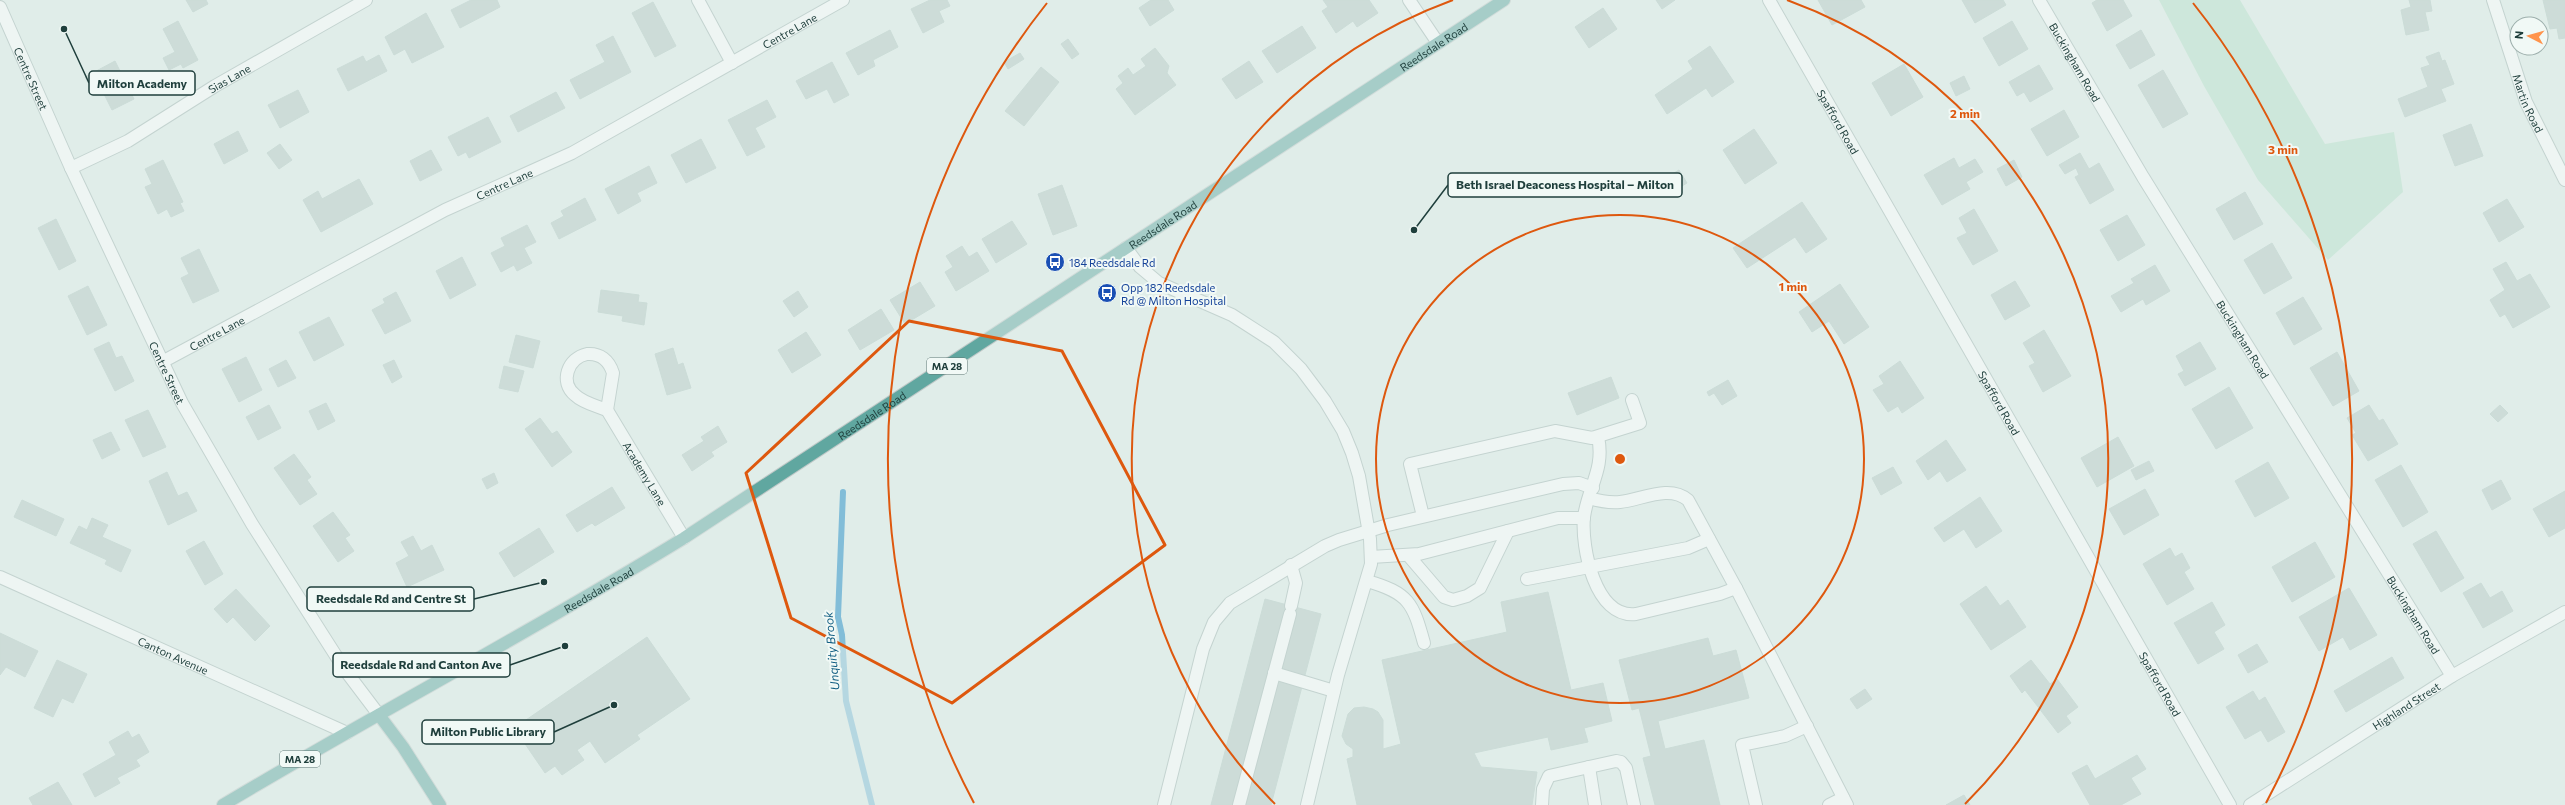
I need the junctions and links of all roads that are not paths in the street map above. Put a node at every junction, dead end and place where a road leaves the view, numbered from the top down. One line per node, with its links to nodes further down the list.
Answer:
1 (366, 0): 12 (street, Sias Lane)
2 (698, 0): 11 (street)
3 (843, 0): 11 (street, Centre Lane)
4 (1409, 0): 10 (street)
5 (1504, 0): 10 (main road, Reedsdale Road / MA 28)
6 (1769, 0): 54 (street, Spafford Road)
7 (2039, 0): 37 (street, Buckingham Road)
8 (2493, 0): 13 (street, Martin Road)
9 (0, 6): 12 (street, Centre Street)
10 (1438, 43): 14 (main road, Reedsdale Road / MA 28)
11 (732, 63): 15 (street, Centre Lane)
12 (71, 168): 15 (street, Centre Street)
13 (2565, 180)
14 (1126, 248): 22 (street); 24 (main road, Reedsdale Road / MA 28)
15 (162, 362): 39 (street, Centre Street)
16 (1632, 400): 18 (street)
17 (606, 410): 17 (street); 24 (street, Academy Lane)
18 (1598, 437): 19 (street); 20 (street)
19 (1591, 493): 20 (street); 21 (street); 25 (street)
20 (1423, 516): 22 (street)
21 (1584, 518): 23 (street); 29 (street)
22 (1368, 530): 27 (street); 28 (street)
23 (1508, 531): 26 (street); 26 (street)
24 (684, 538): 39 (main road, Reedsdale Road / MA 28)
25 (1709, 539): 29 (street); 33 (street)
26 (1408, 556): 27 (street)
27 (1371, 557): 32 (street)
28 (1291, 566): 36 (street); 46 (street)
29 (1591, 567): 31 (street); 33 (street)
30 (0, 577): 41 (street, Canton Avenue)
31 (1528, 579)
32 (1367, 581): 35 (street); 38 (street)
33 (1736, 588): 40 (street)
34 (2565, 612): 37 (street, Highland Street)
35 (1424, 643)
36 (1274, 674): 38 (street); 47 (street)
37 (2452, 676): 55 (street, Highland Street)
38 (1334, 691): 48 (street)
39 (378, 715): 41 (main road, Reedsdale Road / MA 28); 45 (main road)
40 (1807, 726): 43 (street); 52 (street)
41 (347, 733): 44 (main road, Reedsdale Road / MA 28)
42 (1589, 767): 49 (street); 50 (street); 51 (street)
43 (1845, 801): 53 (street)
44 (223, 805)
45 (440, 805)
46 (1164, 805)
47 (1239, 805)
48 (1307, 805)
49 (1542, 805)
50 (1595, 805)
51 (1634, 805)
52 (1756, 805)
53 (1829, 805)
54 (2230, 805)
55 (2250, 805)

